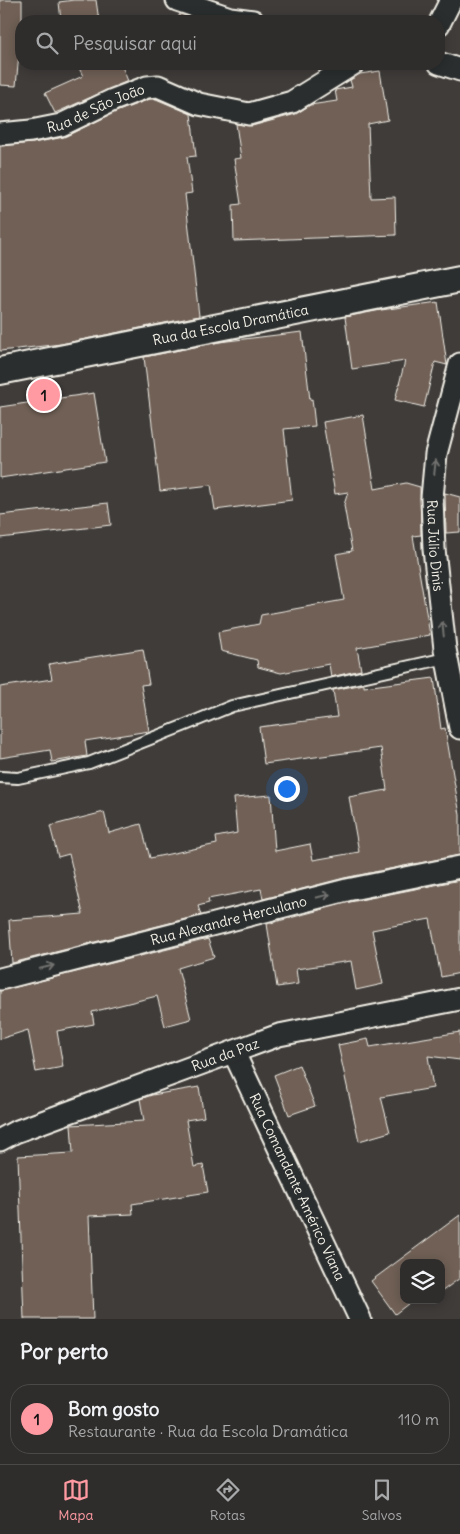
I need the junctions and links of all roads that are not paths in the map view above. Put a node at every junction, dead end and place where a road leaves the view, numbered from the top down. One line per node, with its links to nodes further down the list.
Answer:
1 (177, 0): 3 (street)
2 (451, 0): 4 (street)
3 (221, 15)
4 (443, 15)
5 (445, 66): 7 (street)
6 (343, 70): 8 (street, Rua de São João)
7 (460, 70)
8 (0, 134)
9 (460, 279): 11 (street, Rua da Escola Dramática)
10 (460, 364): 12 (street, Rua Júlio Dinis, one-way to 10)
11 (0, 371)
12 (446, 658): 13 (street, Rua Júlio Dinis); 14 (lane)
13 (460, 728)
14 (0, 778)
15 (460, 867): 16 (street, Rua Alexandre Herculano, one-way to 15)
16 (0, 979)
17 (460, 999): 18 (street, Rua da Paz)
18 (234, 1053): 19 (street, Rua da Paz); 20 (street, Rua Comandante Américo Viana)
19 (0, 1140)
20 (360, 1319)

